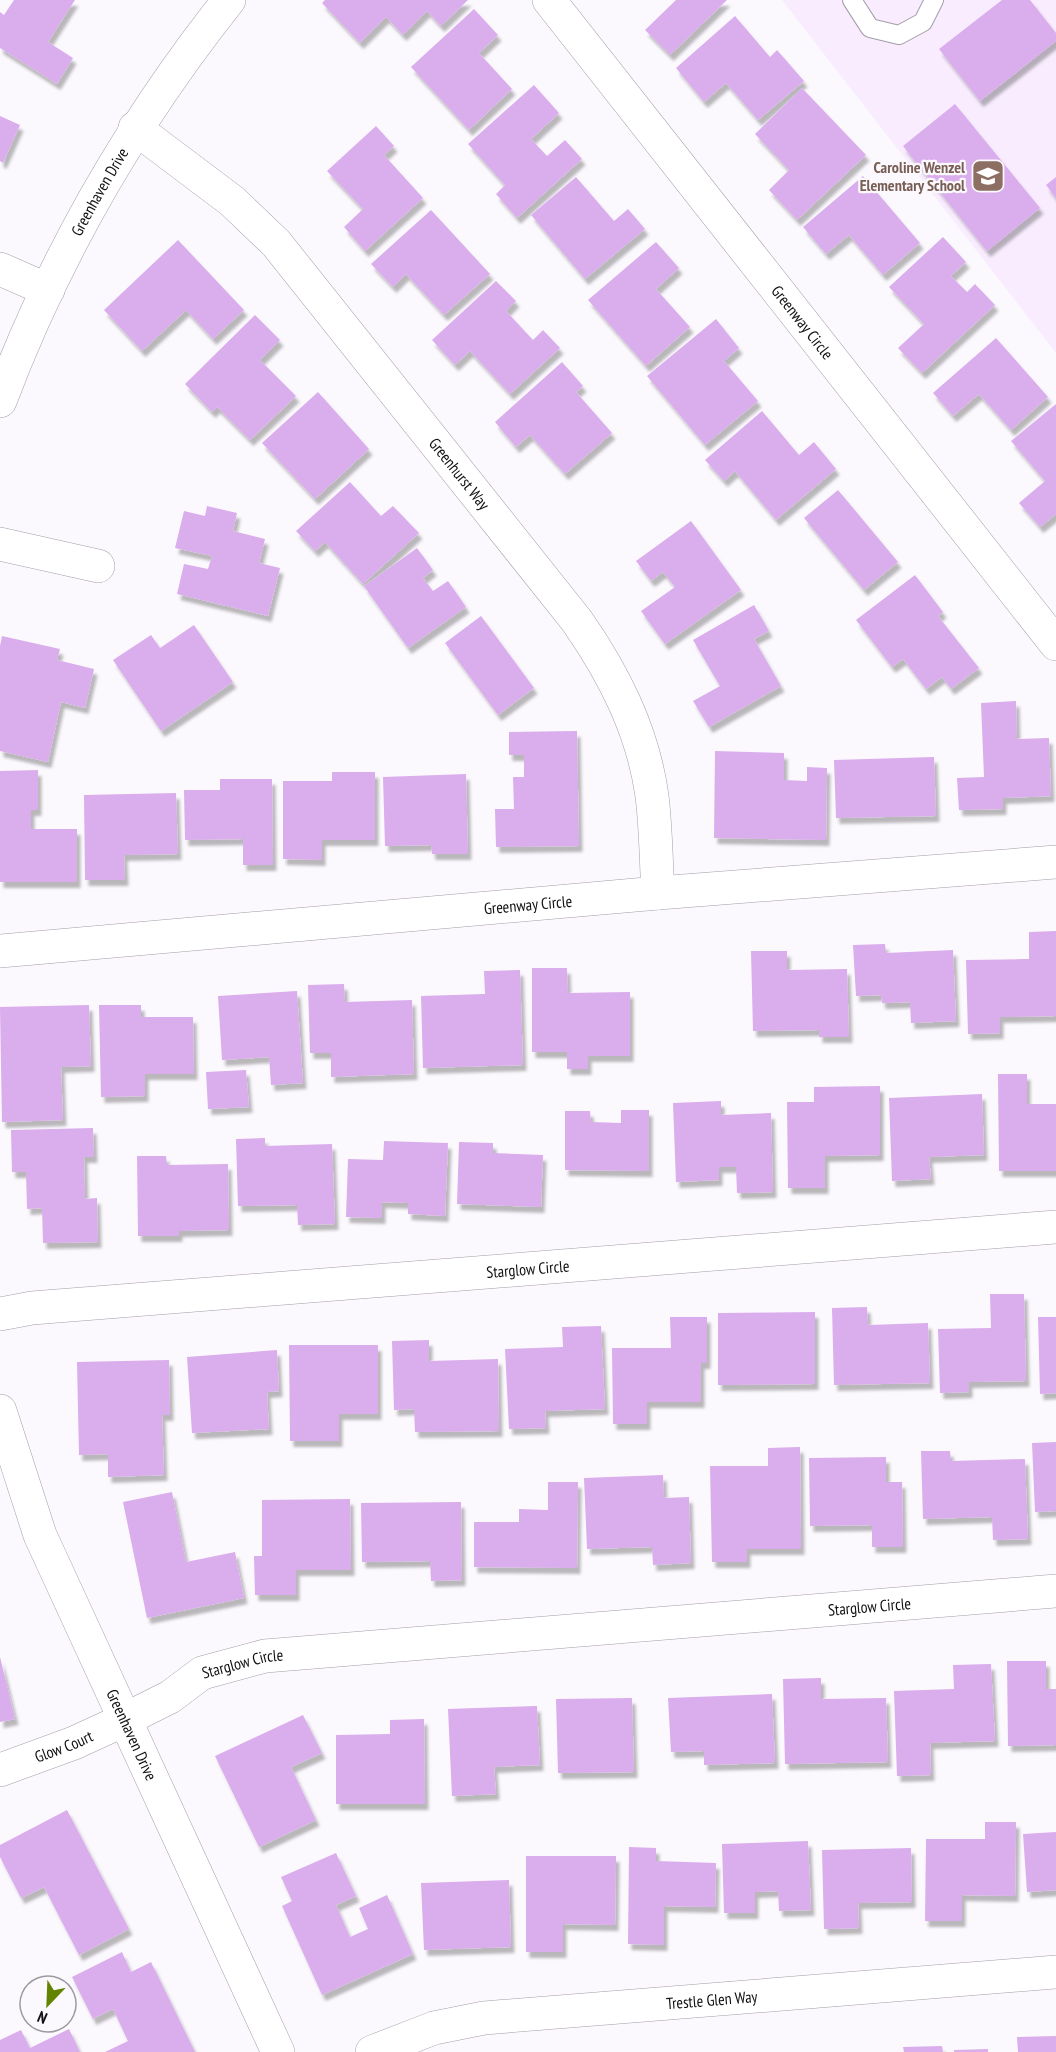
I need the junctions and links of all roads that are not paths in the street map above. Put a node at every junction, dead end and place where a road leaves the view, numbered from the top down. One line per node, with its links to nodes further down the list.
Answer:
1 (229, 0): 5 (street, Greenhaven Drive)
2 (549, 0): 11 (street, Greenway Circle)
3 (852, 0): 4 (lane)
4 (934, 0)
5 (135, 129): 7 (street, Greenhaven Drive); 13 (street, Greenhurst Way)
6 (0, 269): 7 (street)
7 (48, 290): 8 (street, Greenhaven Drive)
8 (0, 401)
9 (0, 544): 10 (street)
10 (98, 566)
11 (1056, 644)
12 (1056, 862): 13 (street, Greenway Circle)
13 (658, 892): 14 (street, Greenway Circle)
14 (0, 951)
15 (1056, 1227): 16 (street, Starglow Circle)
16 (0, 1314)
17 (0, 1411): 19 (street, Greenhaven Drive)
18 (1056, 1591): 19 (street, Starglow Circle)
19 (124, 1720): 20 (street, Glow Court); 22 (street, Greenhaven Drive)
20 (0, 1770)
21 (1056, 1972): 23 (street, Trestle Glen Way)
22 (278, 2052)
23 (372, 2052)

